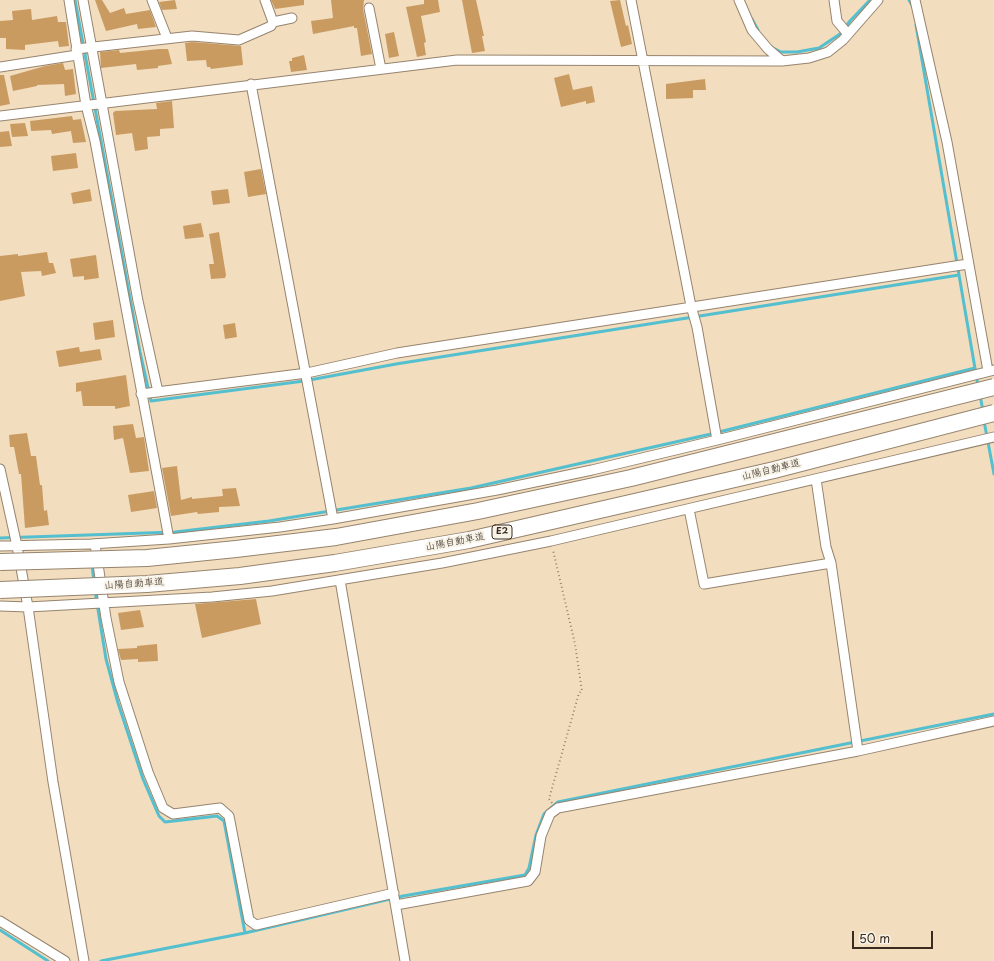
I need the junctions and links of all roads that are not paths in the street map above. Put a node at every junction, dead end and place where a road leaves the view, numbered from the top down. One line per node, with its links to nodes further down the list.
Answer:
1 (69, 0): 15 (street)
2 (83, 0): 15 (street)
3 (152, 0): 14 (street)
4 (265, 0): 12 (street)
5 (631, 0): 16 (street)
6 (739, 0): 17 (street)
7 (834, 0): 13 (street)
8 (878, 0): 13 (street)
9 (915, 0): 23 (street)
10 (369, 8): 19 (street)
11 (292, 18): 12 (street)
12 (273, 22): 14 (street)
13 (845, 32): 17 (street)
14 (167, 38): 15 (street)
15 (82, 50): 18 (street); 21 (street); 21 (street)
16 (644, 61): 17 (street); 19 (street); 24 (street)
17 (782, 61)
18 (0, 67)
19 (381, 69): 20 (street)
20 (251, 84): 21 (street); 26 (street)
21 (94, 104): 22 (street); 28 (street); 28 (street)
22 (0, 116)
23 (965, 264): 24 (street); 25 (street)
24 (691, 308): 26 (street); 30 (street)
25 (988, 371): 30 (street)
26 (308, 378): 28 (street); 35 (street)
27 (994, 388): 40 (highway, bridge)
28 (150, 393): 36 (street)
29 (994, 413): 43 (highway, 山陽自動車道 / E2, bridge)
30 (716, 435): 35 (street)
31 (993, 437): 33 (street)
32 (0, 469): 37 (street)
33 (816, 479): 34 (street); 41 (street)
34 (689, 508): 41 (street); 42 (street)
35 (332, 514): 36 (street)
36 (168, 534): 38 (street)
37 (16, 540): 38 (street); 39 (street); 46 (street)
38 (91, 544): 44 (street)
39 (0, 546)
40 (0, 562)
41 (831, 563): 48 (street)
42 (340, 580): 44 (street); 49 (street)
43 (0, 590)
44 (98, 604): 46 (street); 49 (street)
45 (0, 606): 46 (street)
46 (28, 607): 52 (street)
47 (994, 721): 48 (street)
48 (857, 745): 49 (street)
49 (395, 898): 53 (street)
50 (0, 921): 51 (street)
51 (60, 960)
52 (84, 961)
53 (405, 961)

